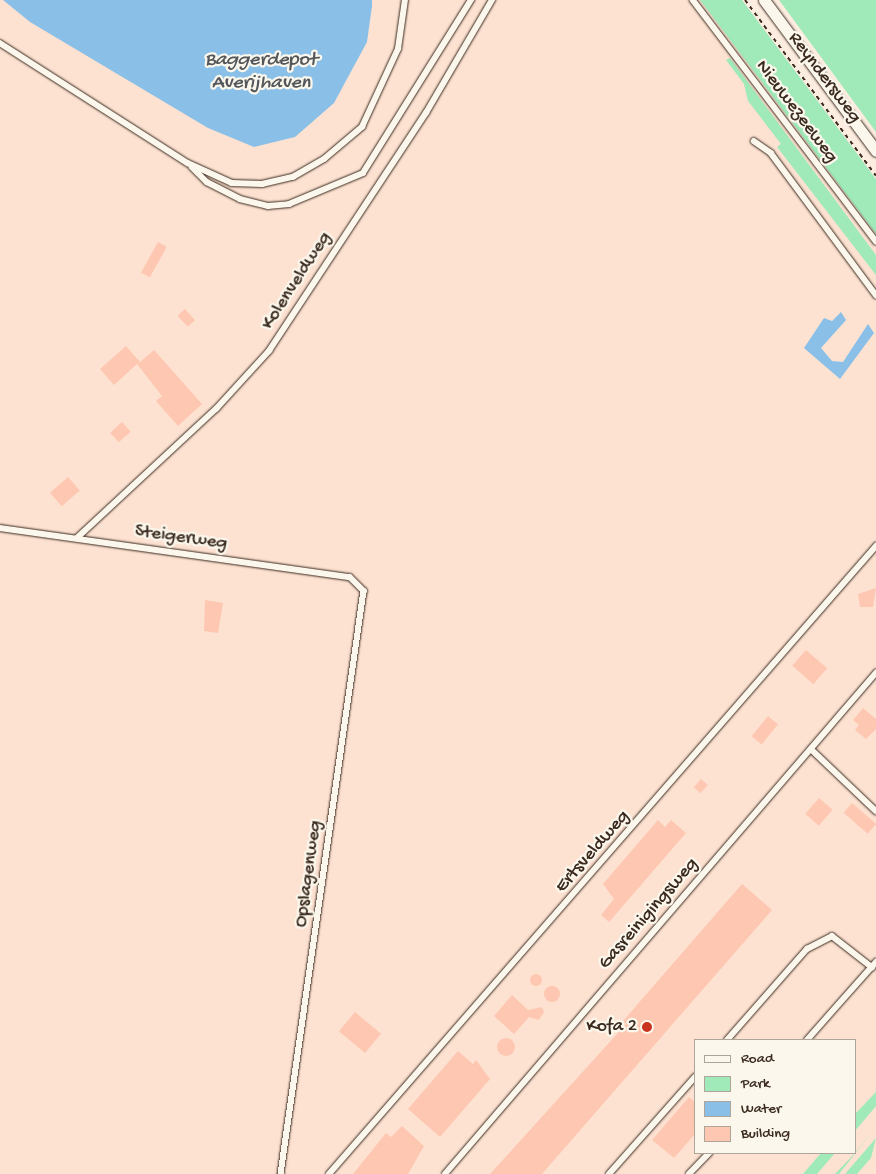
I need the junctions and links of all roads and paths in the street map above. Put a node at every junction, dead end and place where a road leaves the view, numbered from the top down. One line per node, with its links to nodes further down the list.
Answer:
1 (405, 0): 10 (lane)
2 (471, 0): 10 (lane)
3 (492, 0): 15 (lane, Kolenveldweg)
4 (693, 0): 12 (lane, Nieuwezeeweg)
5 (745, 0): 11 (path, Reyndersweg)
6 (764, 0): 9 (street, Reyndersweg)
7 (0, 43): 10 (lane)
8 (754, 141): 13 (lane)
9 (876, 151)
10 (188, 163)
11 (876, 176)
12 (876, 241)
13 (876, 295)
14 (0, 528): 15 (lane, Steigerweg)
15 (77, 538): 17 (lane, Steigerweg)
16 (876, 546): 27 (lane, Ertsveldweg)
17 (358, 580): 26 (lane, Opslagenweg)
18 (876, 673): 19 (lane, Gasreinigingsweg)
19 (811, 748): 20 (lane); 28 (lane, Gasreinigingsweg)
20 (876, 811)
21 (874, 964): 22 (lane); 23 (lane)
22 (728, 1039)
23 (809, 1039)
24 (694, 1078): 29 (lane)
25 (708, 1154): 30 (lane)
26 (282, 1174)
27 (330, 1174)
28 (445, 1174)
29 (609, 1174)
30 (689, 1174)

